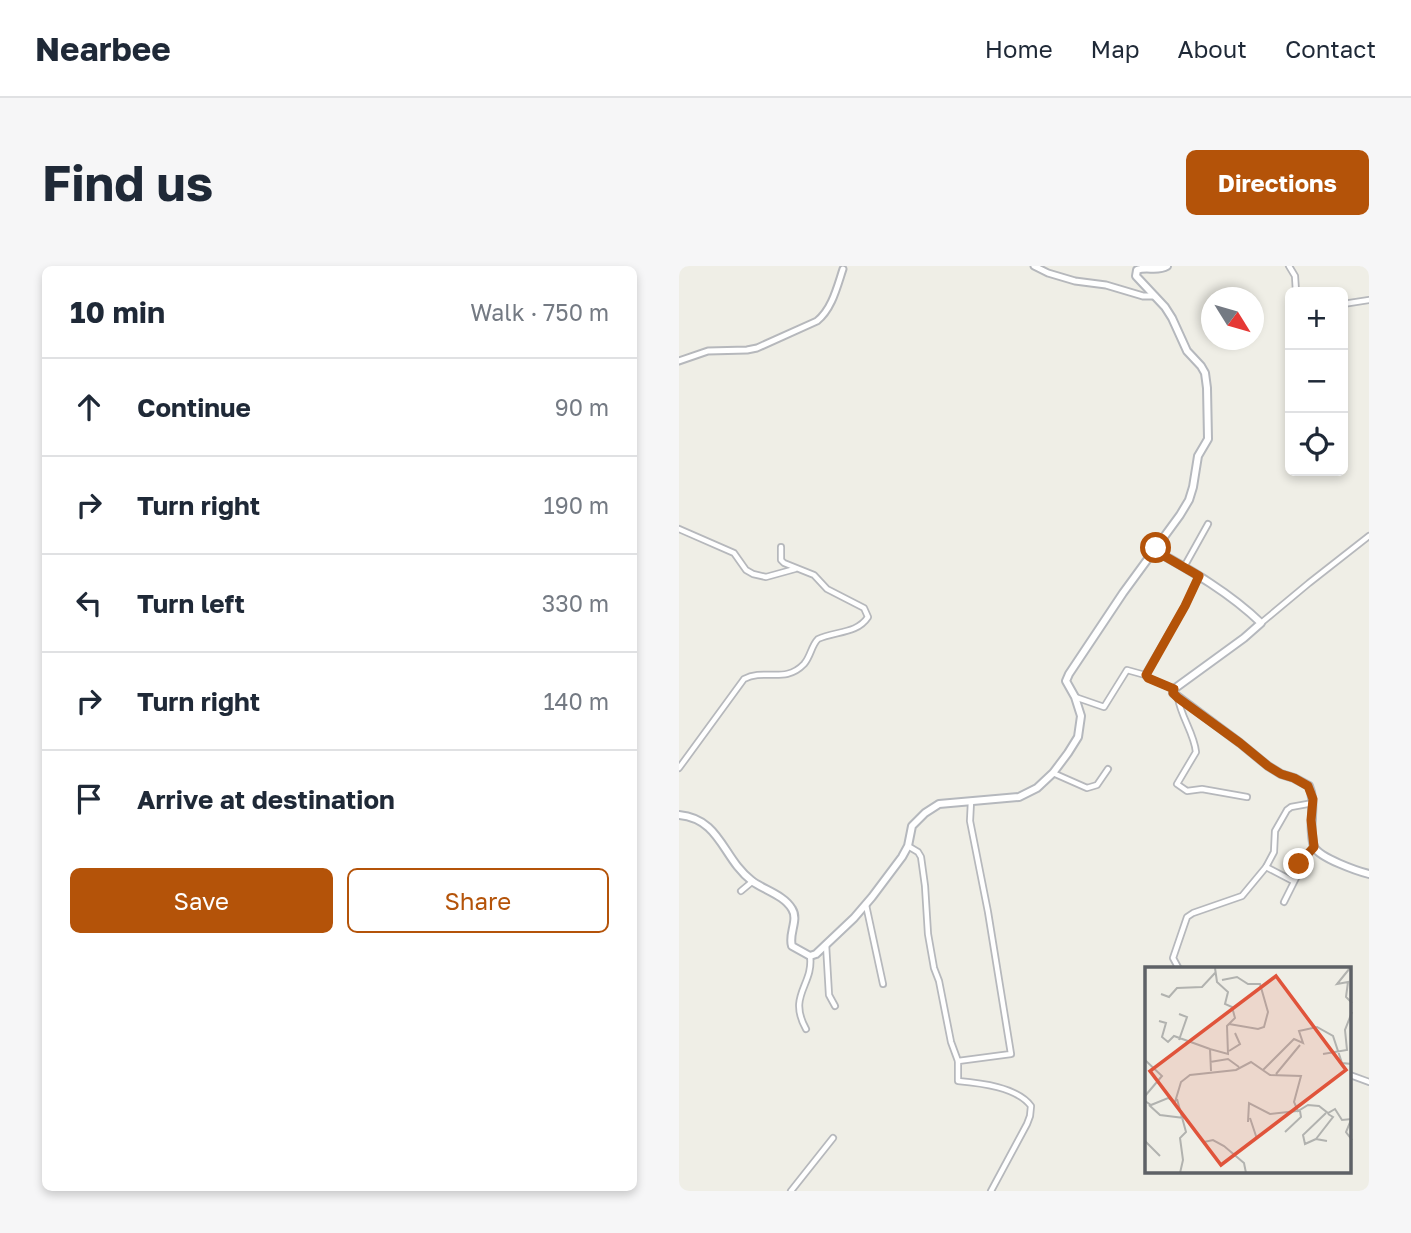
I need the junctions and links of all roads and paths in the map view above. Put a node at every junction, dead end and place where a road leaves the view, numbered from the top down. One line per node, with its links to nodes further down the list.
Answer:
1 (1034, 266): 7 (street)
2 (1167, 266): 4 (main road)
3 (1289, 266): 6 (street)
4 (1136, 268): 7 (main road)
5 (843, 269): 10 (street)
6 (1296, 287)
7 (1157, 296): 15 (main road)
8 (1369, 300): 9 (street)
9 (1348, 303)
10 (679, 360)
11 (1208, 524): 16 (street)
12 (679, 530): 17 (street)
13 (1369, 536): 19 (street)
14 (781, 547): 17 (street)
15 (1154, 550): 16 (main road); 22 (main road)
16 (1184, 567): 18 (main road)
17 (796, 569): 24 (street)
18 (1199, 576): 19 (main road); 20 (street)
19 (1261, 623): 21 (main road)
20 (1146, 675): 21 (street); 22 (street)
21 (1174, 689): 23 (main road)
22 (1075, 697): 26 (main road)
23 (1178, 698): 27 (street); 29 (main road)
24 (679, 768)
25 (1108, 769): 26 (street)
26 (1053, 774): 28 (main road)
27 (1247, 797)
28 (971, 801): 31 (main road); 46 (street)
29 (1313, 803): 32 (main road); 33 (street)
30 (679, 815): 35 (main road)
31 (908, 846): 39 (main road); 46 (street)
32 (1314, 847): 34 (main road); 36 (street)
33 (1266, 867): 36 (street); 42 (street)
34 (1369, 874)
35 (753, 881): 37 (street); 41 (main road)
36 (1293, 881): 38 (street)
37 (741, 891)
38 (1284, 902)
39 (866, 905): 40 (main road); 43 (street)
40 (826, 943): 41 (main road); 44 (street)
41 (810, 956): 45 (street)
42 (1178, 967)
43 (883, 984)
44 (835, 1006)
45 (806, 1029)
46 (958, 1061): 51 (street)
47 (1352, 1076): 48 (street)
48 (1369, 1082)
49 (833, 1138): 50 (street)
50 (791, 1191)
51 (991, 1191)

